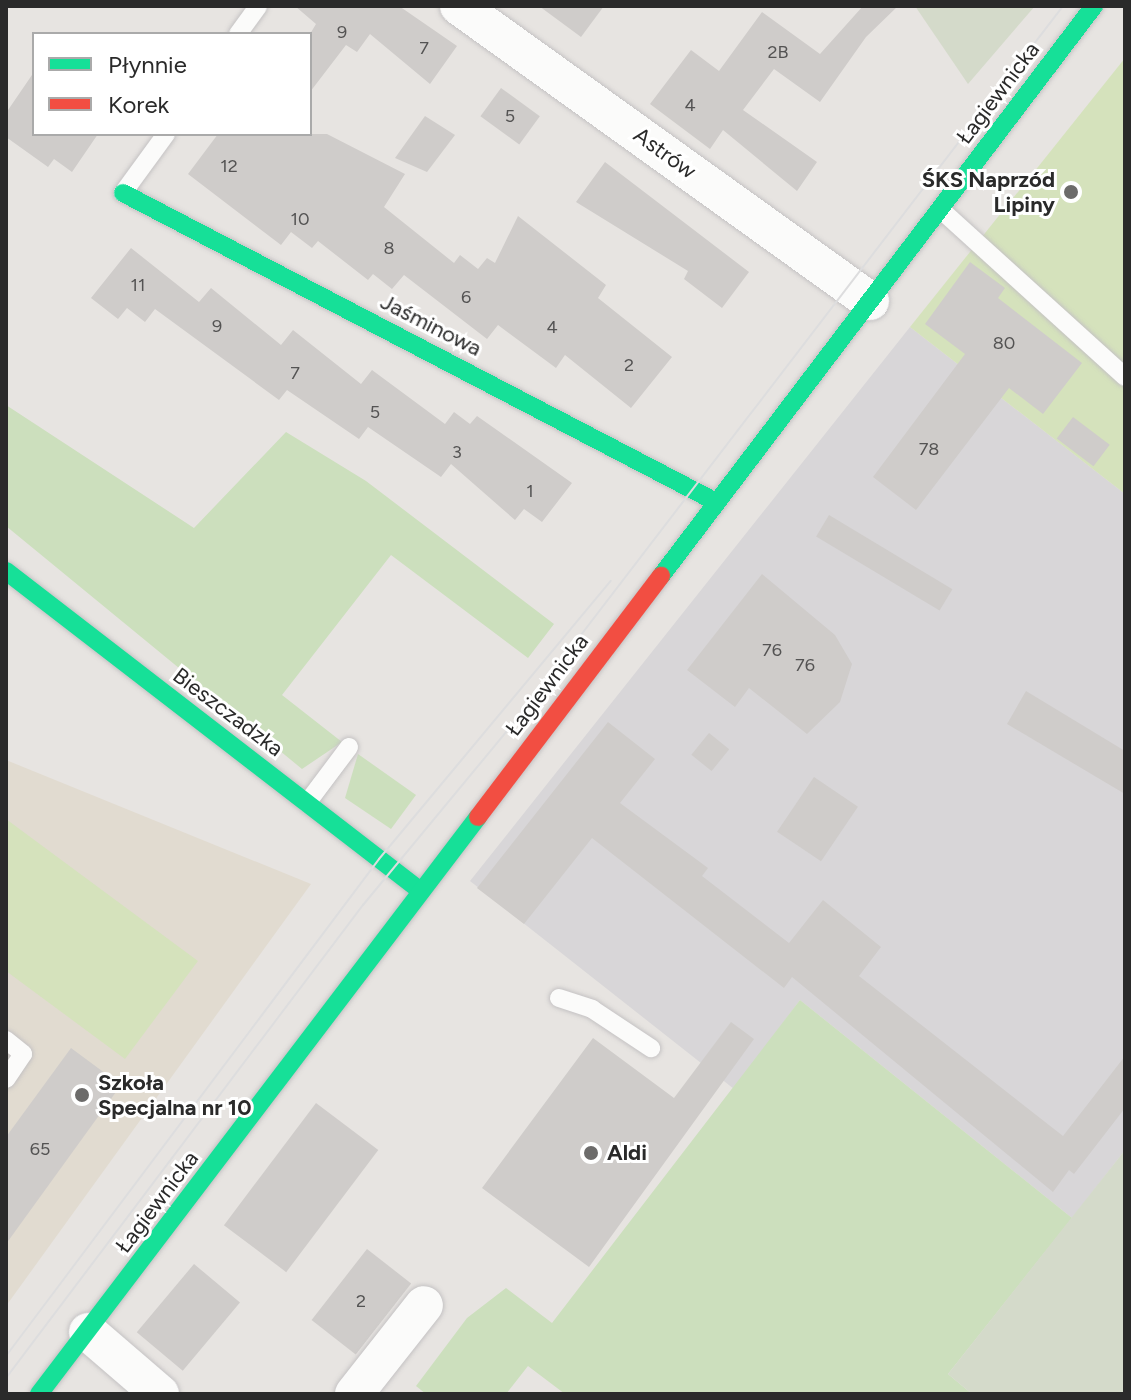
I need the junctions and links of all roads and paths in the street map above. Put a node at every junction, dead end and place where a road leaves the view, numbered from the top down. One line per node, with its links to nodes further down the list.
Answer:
1 (258, 6): 4 (lane)
2 (459, 6): 8 (street, Astrów)
3 (1094, 6): 7 (street, Łagiewnicka)
4 (239, 32)
5 (165, 136): 6 (lane)
6 (123, 193): 10 (street, Jaśminowa)
7 (940, 209): 8 (street, Łagiewnicka); 9 (lane)
8 (870, 301): 10 (street, Łagiewnicka)
9 (1125, 377)
10 (716, 502): 14 (street, Łagiewnicka)
11 (6, 571): 13 (street, Bieszczadzka)
12 (349, 747): 13 (lane)
13 (307, 803): 14 (street, Bieszczadzka)
14 (421, 891): 20 (street, Łagiewnicka)
15 (559, 998): 17 (lane)
16 (6, 1040): 18 (lane)
17 (651, 1048)
18 (6, 1079)
19 (424, 1305): 23 (street)
20 (88, 1332): 21 (street, Łagiewnicka); 22 (street)
21 (39, 1394)
22 (160, 1394)
23 (354, 1394)

